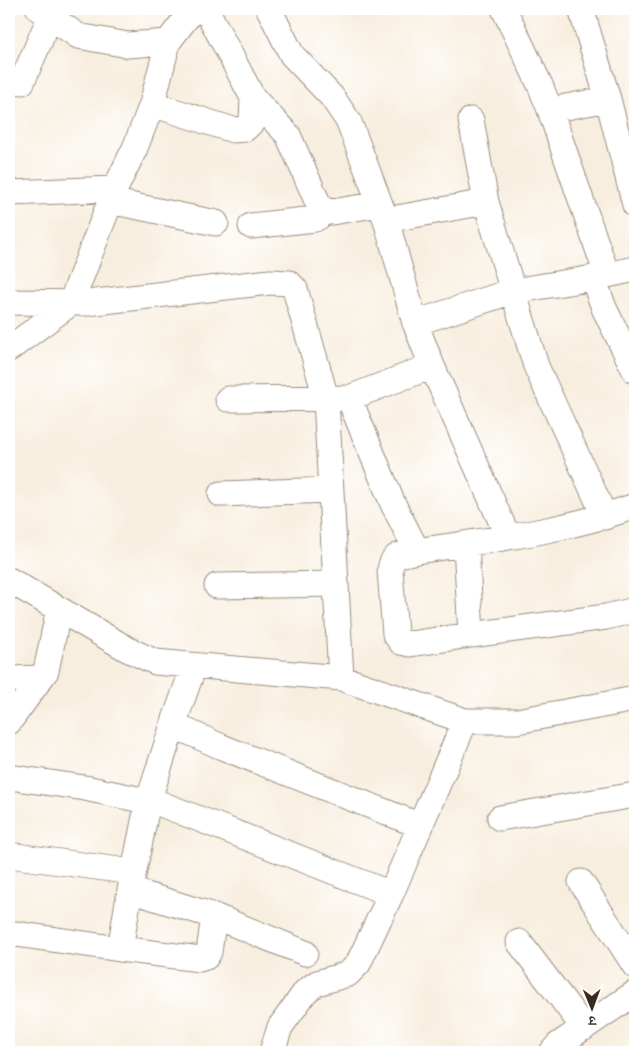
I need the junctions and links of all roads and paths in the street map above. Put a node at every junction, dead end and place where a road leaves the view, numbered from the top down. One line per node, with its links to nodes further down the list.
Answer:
1 (269, 9): 19 (street)
2 (504, 9): 11 (street)
3 (581, 9): 9 (street)
4 (194, 11): 6 (street); 8 (street)
5 (44, 13): 6 (street); 7 (street)
6 (168, 42): 10 (street)
7 (22, 82)
8 (253, 98): 10 (street); 18 (street)
9 (608, 99): 11 (street); 13 (street)
10 (152, 104): 15 (street)
11 (550, 110): 23 (street)
12 (471, 120): 16 (street)
13 (631, 171): 17 (street)
14 (9, 192): 15 (street)
15 (113, 195): 20 (street); 26 (street)
16 (486, 202): 19 (street); 24 (street)
17 (635, 205)
18 (323, 210): 19 (street); 21 (street)
19 (383, 212): 27 (street)
20 (216, 223)
21 (250, 226)
22 (635, 269): 23 (street)
23 (600, 276): 24 (street); 30 (street)
24 (513, 291): 27 (street); 36 (street)
25 (9, 302): 26 (street)
26 (71, 303): 28 (street); 31 (street)
27 (415, 323): 29 (street)
28 (9, 349)
29 (432, 366): 31 (street); 37 (street)
30 (635, 371)
31 (338, 398): 32 (street); 33 (street); 39 (street)
32 (228, 399)
33 (331, 490): 34 (street); 41 (street)
34 (221, 494)
35 (635, 506): 36 (street)
36 (605, 517): 37 (street)
37 (508, 537): 38 (street)
38 (466, 544): 39 (street); 45 (street)
39 (417, 552): 45 (street)
40 (9, 580): 43 (street)
41 (336, 584): 42 (street); 48 (street)
42 (217, 586)
43 (59, 609): 46 (street); 47 (street)
44 (635, 610): 45 (street)
45 (470, 635)
46 (194, 666): 48 (street); 53 (street)
47 (40, 678): 49 (street); 52 (street)
48 (341, 678): 51 (street)
49 (9, 679)
50 (635, 699): 51 (street)
51 (465, 720): 58 (street)
52 (9, 722)
53 (174, 725): 56 (street); 58 (street)
54 (9, 778): 56 (street)
55 (635, 794): 57 (street)
56 (148, 802): 60 (street); 62 (street)
57 (500, 818)
58 (421, 826): 62 (street)
59 (9, 855): 60 (street)
60 (131, 881): 63 (street); 66 (street)
61 (581, 882): 68 (street)
62 (391, 894): 71 (street)
63 (214, 916): 66 (street); 67 (street)
64 (9, 933): 66 (street)
65 (519, 942): 70 (street)
66 (120, 949)
67 (305, 953)
68 (635, 966)
69 (635, 993): 70 (street)
70 (584, 1028): 72 (street)
71 (272, 1052)
72 (552, 1052)

